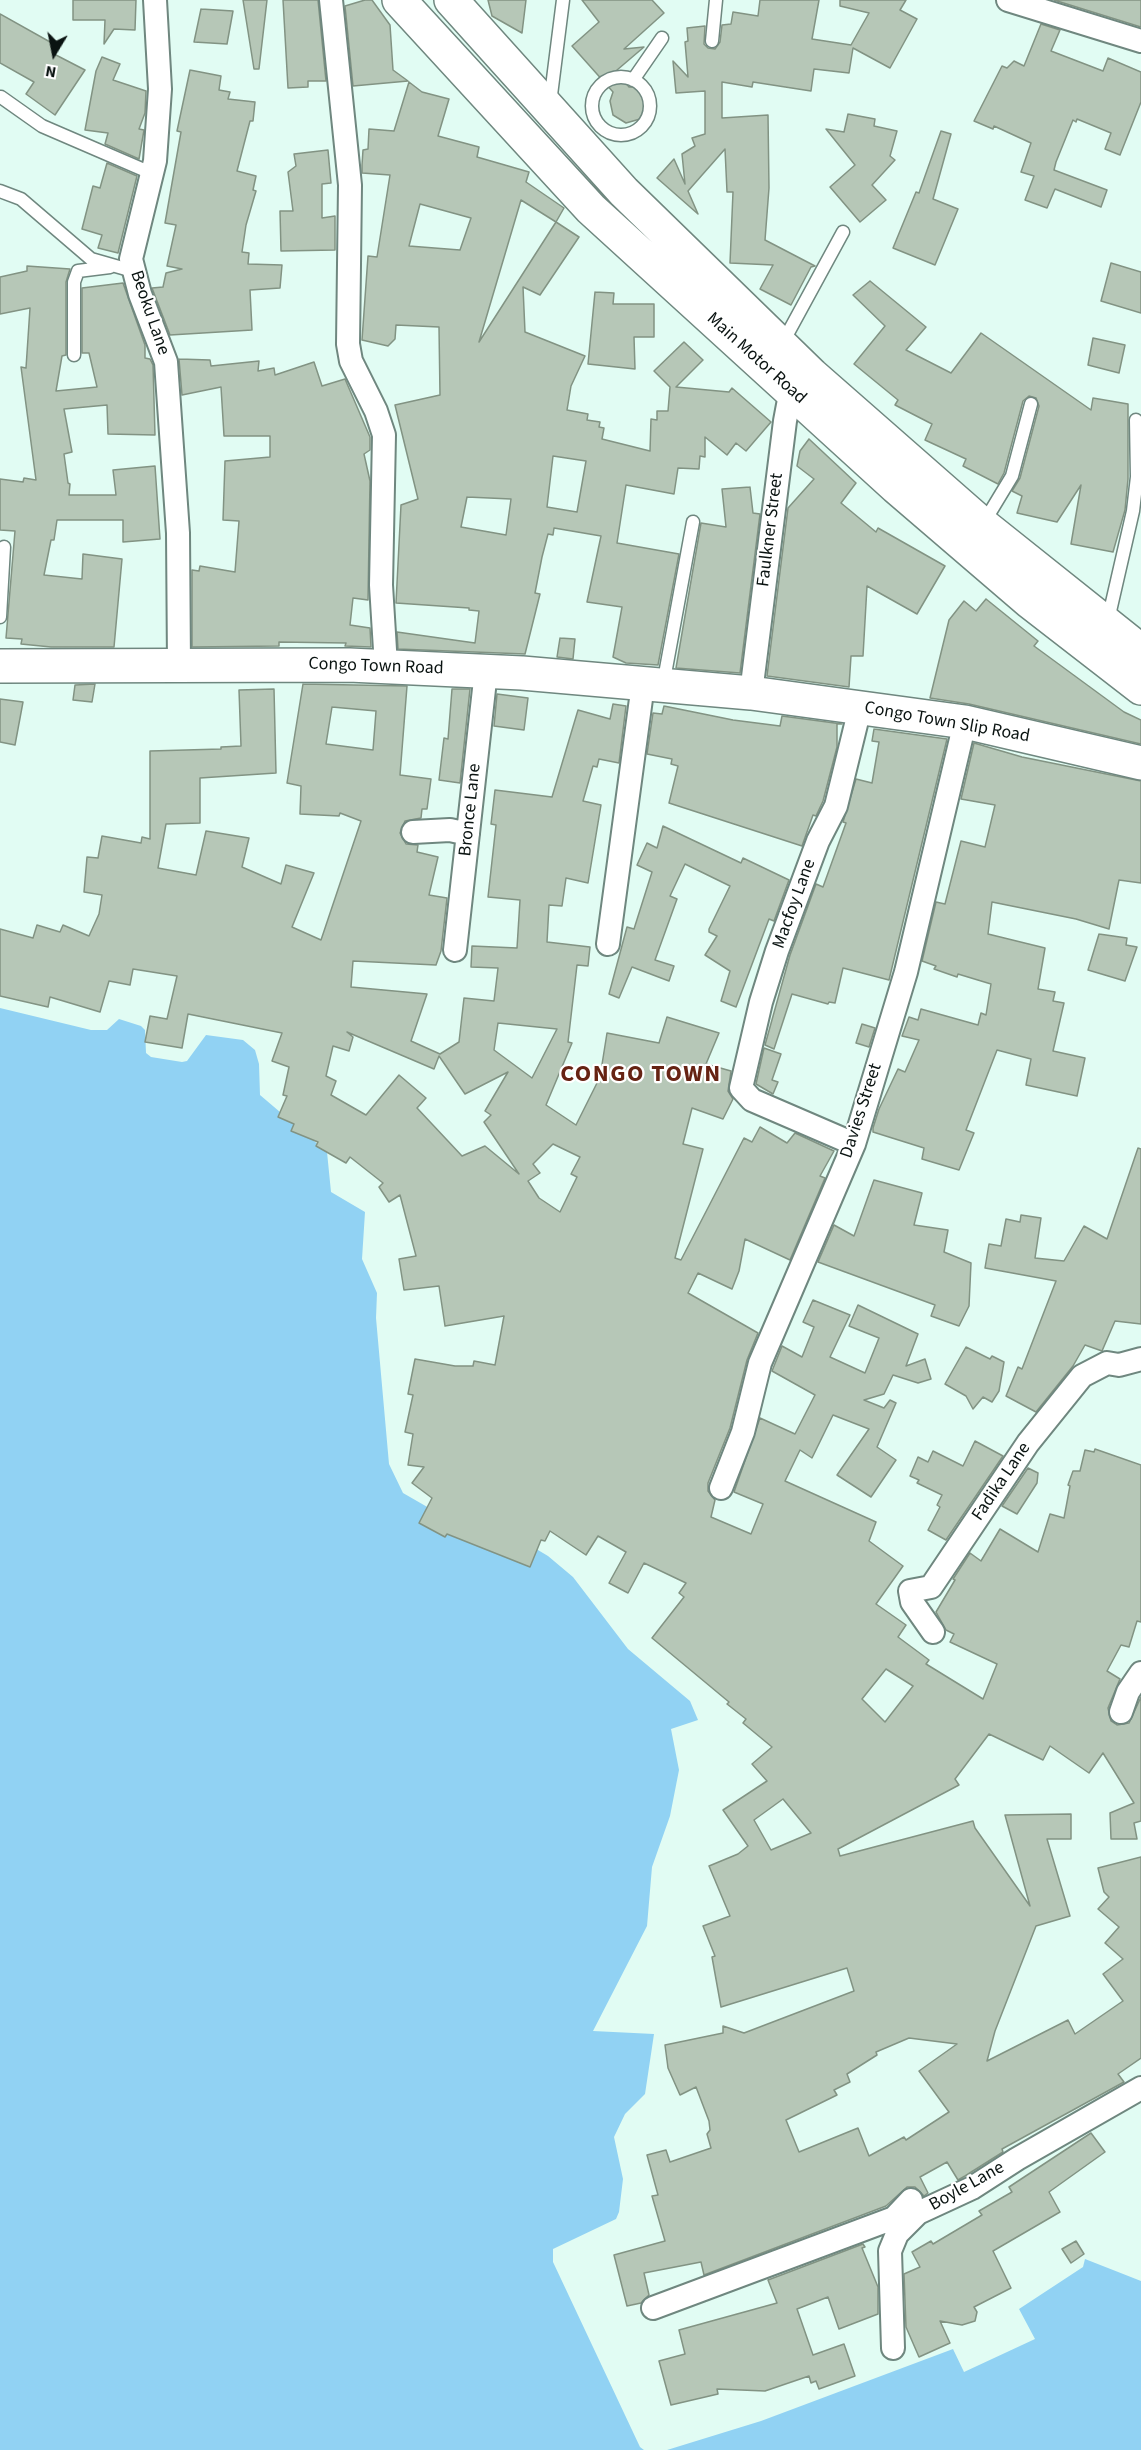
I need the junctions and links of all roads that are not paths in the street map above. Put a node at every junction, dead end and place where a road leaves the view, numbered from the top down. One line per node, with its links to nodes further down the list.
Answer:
1 (155, 0): 15 (street, Beoku Lane)
2 (331, 0): 32 (street)
3 (399, 0): 21 (main road, Main Motor Road)
4 (451, 0): 13 (main road, Main Motor Road)
5 (564, 0): 13 (lane)
6 (716, 0): 9 (lane)
7 (1009, 0): 10 (street)
8 (662, 38): 11 (lane)
9 (712, 41)
10 (1141, 41)
11 (633, 80): 14 (lane); 14 (lane)
12 (1, 97): 15 (lane)
13 (549, 110): 14 (main road, Main Motor Road)
14 (597, 141): 19 (main road, Main Motor Road)
15 (151, 173): 18 (street, Beoku Lane)
16 (0, 191): 18 (lane)
17 (843, 232): 19 (lane)
18 (125, 269): 20 (lane); 30 (street, Beoku Lane)
19 (782, 345): 21 (main road, Main Motor Road)
20 (74, 355)
21 (803, 384): 25 (main road, Main Motor Road); 35 (main road, Main Motor Road); 36 (street, Faulkner Street)
22 (1031, 404): 25 (lane)
23 (1136, 420): 28 (lane)
24 (693, 522): 34 (lane)
25 (983, 525): 28 (main road, Main Motor Road)
26 (4, 547): 27 (lane)
27 (0, 617)
28 (1107, 624): 29 (main road, Main Motor Road)
29 (1141, 651)
30 (179, 665): 31 (main road, Congo Town Road); 32 (main road, Congo Town Road)
31 (0, 666)
32 (386, 666): 33 (main road, Congo Town Road)
33 (486, 671): 34 (main road, Congo Town Road); 41 (street, Bronce Lane)
34 (653, 685): 36 (main road, Congo Town Road); 42 (street)
35 (1141, 688)
36 (751, 693): 37 (main road, Congo Town Slip Road)
37 (860, 708): 38 (main road, Congo Town Slip Road); 44 (street, Macfoy Lane)
38 (965, 722): 39 (main road, Congo Town Slip Road); 44 (street, Davies Street)
39 (1141, 763)
40 (413, 832): 41 (street)
41 (468, 834): 43 (street, Bronce Lane)
42 (609, 944)
43 (454, 950)
44 (854, 1144): 46 (street, Davies Street)
45 (1141, 1359): 47 (street, Fadika Lane)
46 (721, 1488)
47 (933, 1632)
48 (1141, 1672): 49 (street)
49 (1121, 1712)
50 (1141, 2088): 51 (street, Boyle Lane)
51 (918, 2213): 52 (street); 53 (street, Boyle Lane)
52 (653, 2308)
53 (893, 2348)

